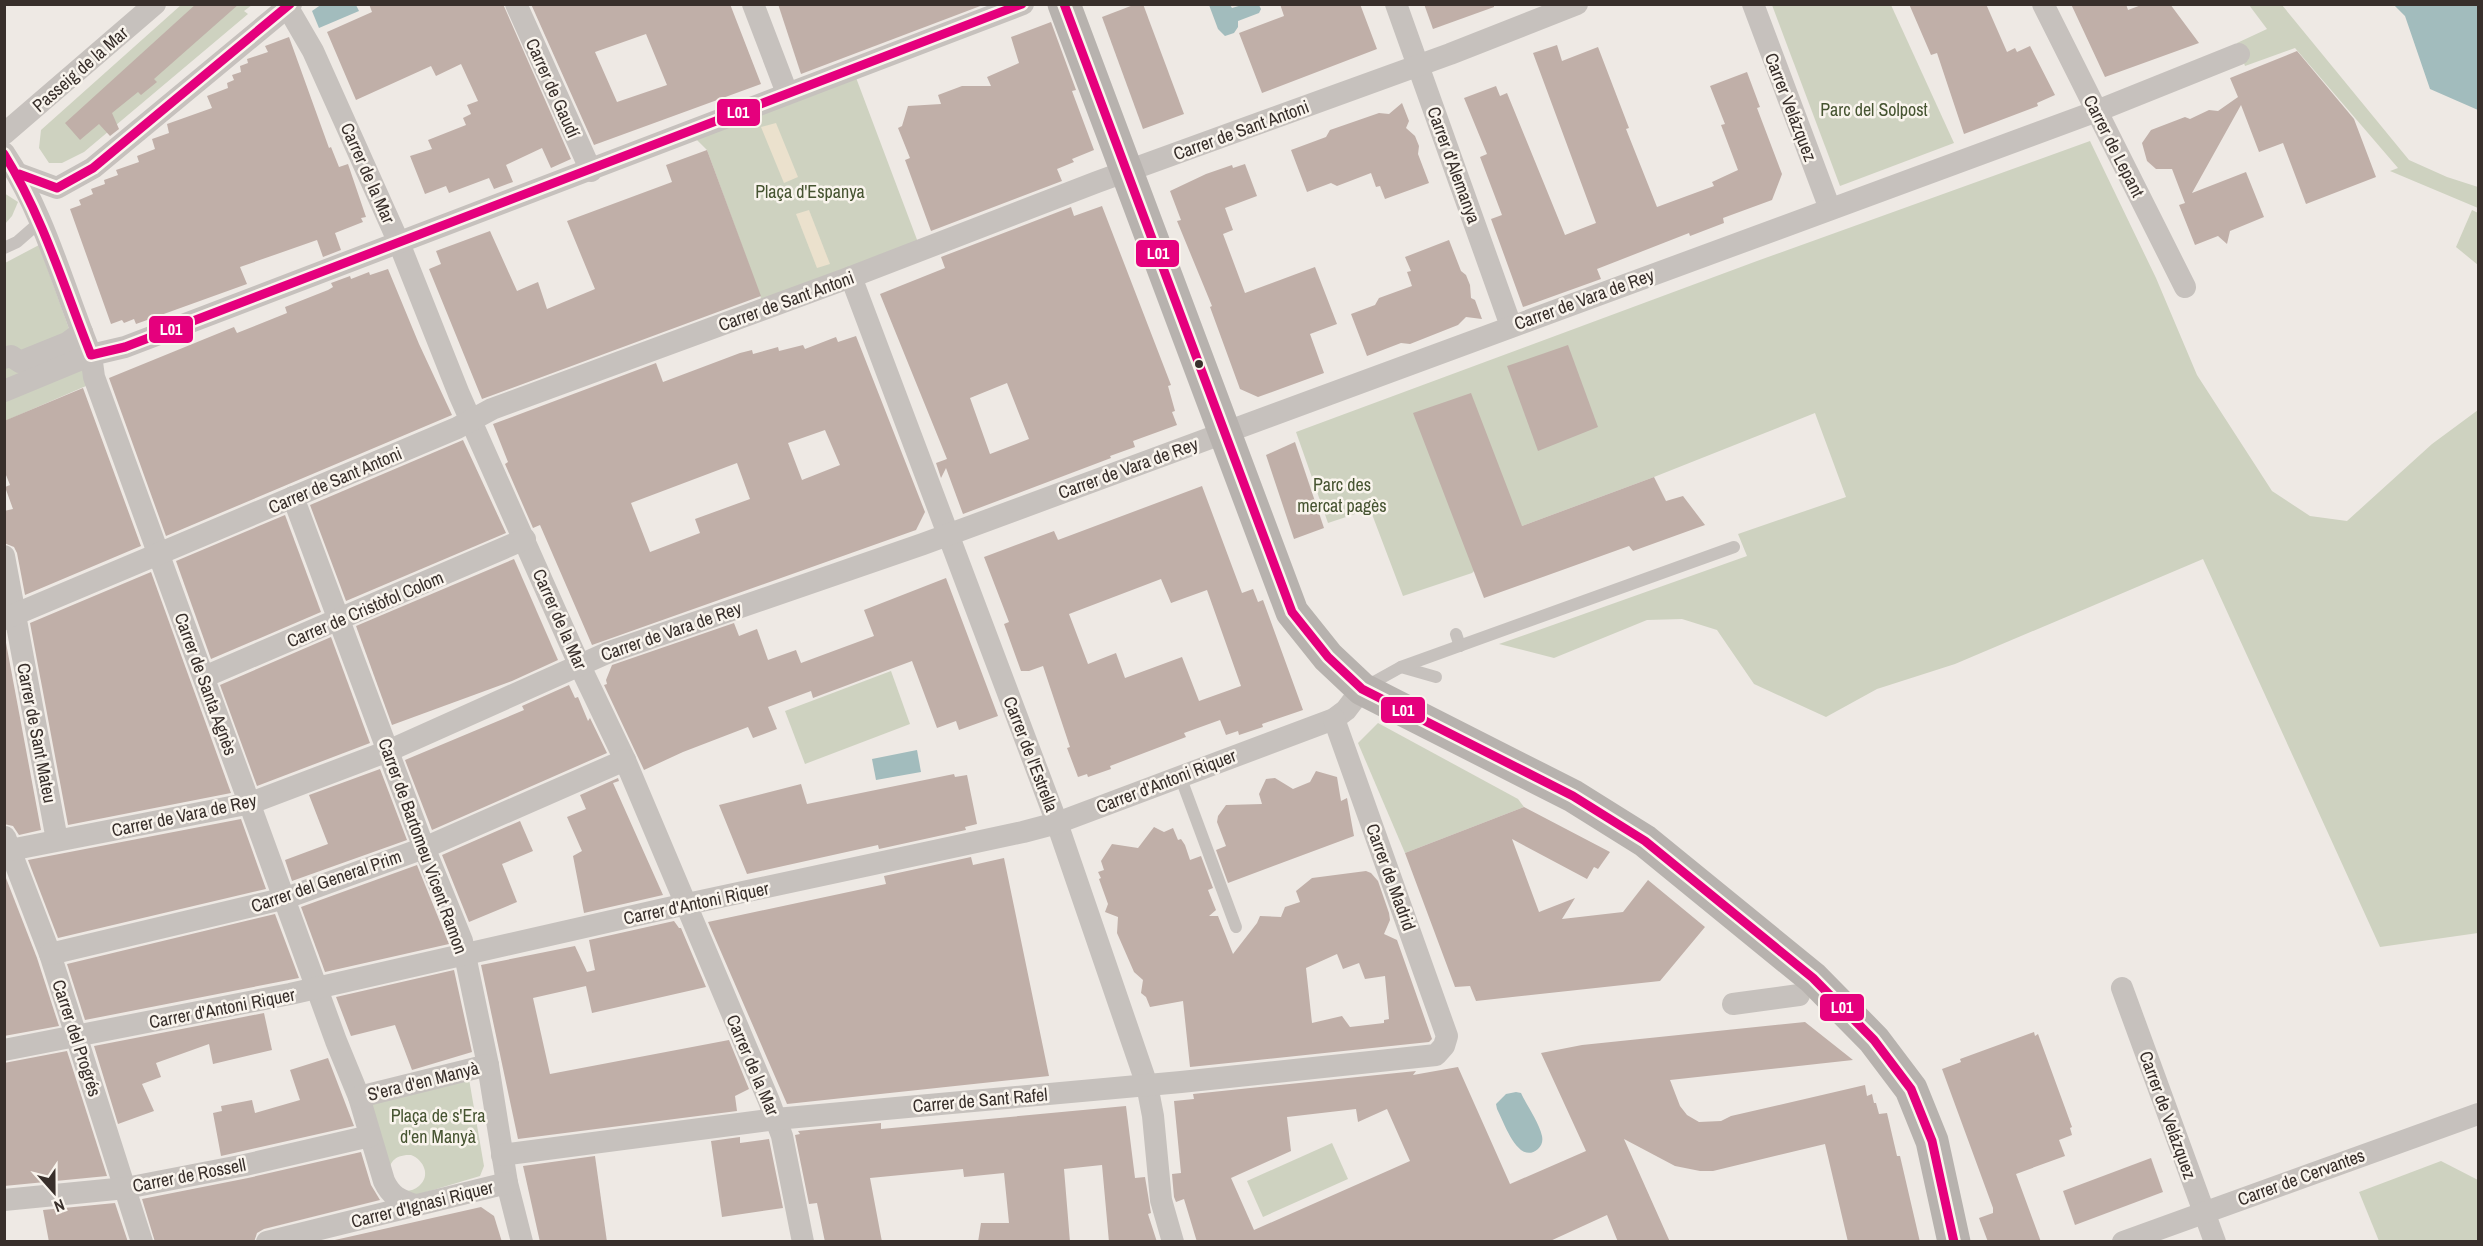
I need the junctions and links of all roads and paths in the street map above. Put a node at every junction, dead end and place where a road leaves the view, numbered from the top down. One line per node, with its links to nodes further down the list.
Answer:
1 (155, 4): 15 (street, Passeig de la Mar)
2 (516, 4): 16 (street, Carrer de Gaudí)
3 (753, 4): 13 (street)
4 (1023, 4): 13 (street)
5 (1064, 4): 17 (street)
6 (1396, 4): 12 (street, Carrer d'Alemanya)
7 (1577, 4): 12 (street, Carrer de Sant Antoni)
8 (1753, 4): 20 (street, Carrer Velázquez)
9 (2043, 4): 14 (street, Carrer de Lepant)
10 (290, 6): 19 (street); 22 (street, Carrer de la Mar)
11 (2240, 54): 14 (street, Carrer de Vara de Rey)
12 (1418, 66): 17 (street, Carrer de Sant Antoni); 26 (street, Carrer d'Alemanya)
13 (787, 93): 16 (street)
14 (2097, 111): 20 (street, Carrer de Vara de Rey); 25 (street, Carrer de Lepant)
15 (5, 136): 18 (street, Carrer de Santa Agnès)
16 (591, 171): 22 (street)
17 (1126, 171): 24 (street, Carrer de Sant Antoni); 32 (street)
18 (19, 174): 19 (street); 21 (street, Carrer de Santa Agnès)
19 (57, 188): 21 (street)
20 (1830, 209): 26 (street, Carrer de Vara de Rey)
21 (41, 221): 23 (lane); 27 (street, Carrer de Santa Agnès)
22 (399, 243): 28 (street); 31 (street, Carrer de la Mar)
23 (4, 248)
24 (851, 277): 31 (street, Carrer de Sant Antoni); 34 (street, Carrer de l'Estrella)
25 (2185, 287)
26 (1511, 326): 32 (street, Carrer de Vara de Rey)
27 (81, 332): 28 (street, Carrer de Santa Agnès); 29 (street)
28 (91, 355): 30 (street); 37 (street, Carrer de Santa Agnès)
29 (4, 358)
30 (4, 391)
31 (470, 420): 33 (street, Carrer de Sant Antoni); 35 (street, Carrer de la Mar)
32 (1224, 432): 34 (street, Carrer de Vara de Rey); 45 (street)
33 (293, 497): 37 (street, Carrer de Sant Antoni); 40 (street, Carrer de Bartomeu Vicent Ramon)
34 (948, 534): 41 (street, Carrer de Vara de Rey); 51 (street, Carrer de l'Estrella)
35 (525, 539): 40 (street, Carrer de Cristòfol Colom); 41 (street, Carrer de la Mar)
36 (1734, 547): 42 (lane)
37 (159, 555): 39 (street, Carrer de Sant Antoni); 43 (street, Carrer de Santa Agnès)
38 (4, 556): 39 (street, Carrer de Sant Mateu)
39 (10, 617): 52 (street, Carrer de Sant Mateu)
40 (341, 620): 43 (street, Carrer de Cristòfol Colom); 47 (street, Carrer de Bartomeu Vicent Ramon)
41 (579, 664): 47 (street, Carrer de Vara de Rey); 48 (street, Carrer de la Mar)
42 (1401, 668): 44 (lane); 45 (lane)
43 (204, 677): 50 (street, Carrer de Santa Agnès)
44 (1436, 677)
45 (1362, 689): 46 (street, Carrer d'Antoni Riquer); 85 (street)
46 (1334, 719): 49 (street, Carrer d'Antoni Riquer); 64 (street, Carrer de Madrid)
47 (388, 751): 50 (street, Carrer de Vara de Rey); 54 (street, Carrer de Bartomeu Vicent Ramon)
48 (625, 760): 54 (street, Carrer del General Prim); 56 (street, Carrer de la Mar)
49 (1180, 776): 51 (street, Carrer d'Antoni Riquer); 57 (lane)
50 (251, 803): 52 (street, Carrer de Vara de Rey); 55 (street, Carrer de Santa Agnès)
51 (1057, 823): 56 (street, Carrer d'Antoni Riquer); 68 (street, Carrer de l'Estrella)
52 (57, 840): 53 (street, Carrer de Vara de Rey)
53 (7, 843): 58 (street, Carrer del Progrés)
54 (424, 848): 55 (street, Carrer del General Prim); 59 (street, Carrer de Bartomeu Vicent Ramon)
55 (286, 898): 58 (street, Carrer del General Prim); 60 (street, Carrer de Santa Agnès)
56 (686, 905): 59 (street, Carrer d'Antoni Riquer); 71 (street, Carrer de la Mar)
57 (1236, 927)
58 (50, 954): 65 (street, Carrer del Progrés)
59 (465, 954): 60 (street, Carrer d'Antoni Riquer); 67 (street, Carrer de Bartomeu Vicent Ramon)
60 (317, 988): 65 (street, Carrer d'Antoni Riquer); 69 (street, Carrer de Santa Agnès)
61 (2122, 988): 78 (street, Carrer de Velázquez)
62 (1799, 995): 63 (street)
63 (1733, 1004)
64 (1447, 1036): 68 (street, Carrer de Sant Rafel)
65 (76, 1037): 66 (street, Carrer d'Antoni Riquer); 75 (street, Carrer del Progrés)
66 (4, 1050)
67 (488, 1065): 69 (street, S'era d'en Manyà); 73 (street, Carrer de Bartomeu Vicent Ramon)
68 (1147, 1085): 71 (street, Carrer de Sant Rafel); 84 (street, Carrer de l'Estrella)
69 (359, 1097): 72 (street, Carrer de Santa Agnès)
70 (2478, 1113): 78 (street, Carrer de Cervantes)
71 (776, 1119): 73 (street, Carrer de Sant Rafel); 83 (street, Carrer de la Mar)
72 (370, 1136): 75 (street, Carrer de Rossell); 77 (street, Carrer de Santa Agnès)
73 (502, 1155): 74 (street, Carrer de Bartomeu Vicent Ramon)
74 (507, 1183): 77 (street, Carrer d'Ignasi Riquer); 82 (street, Carrer de Bartomeu Vicent Ramon)
75 (126, 1188): 76 (street, Carrer de Rossell); 80 (street, Carrer del Progrés)
76 (4, 1200)
77 (415, 1204): 81 (street, Carrer d'Ignasi Riquer)
78 (2204, 1212): 79 (street, Carrer de Cervantes); 86 (street, Carrer de Velázquez)
79 (2127, 1241)
80 (142, 1242)
81 (267, 1242)
82 (522, 1242)
83 (802, 1242)
84 (1173, 1242)
85 (1954, 1242)
86 (2215, 1242)

